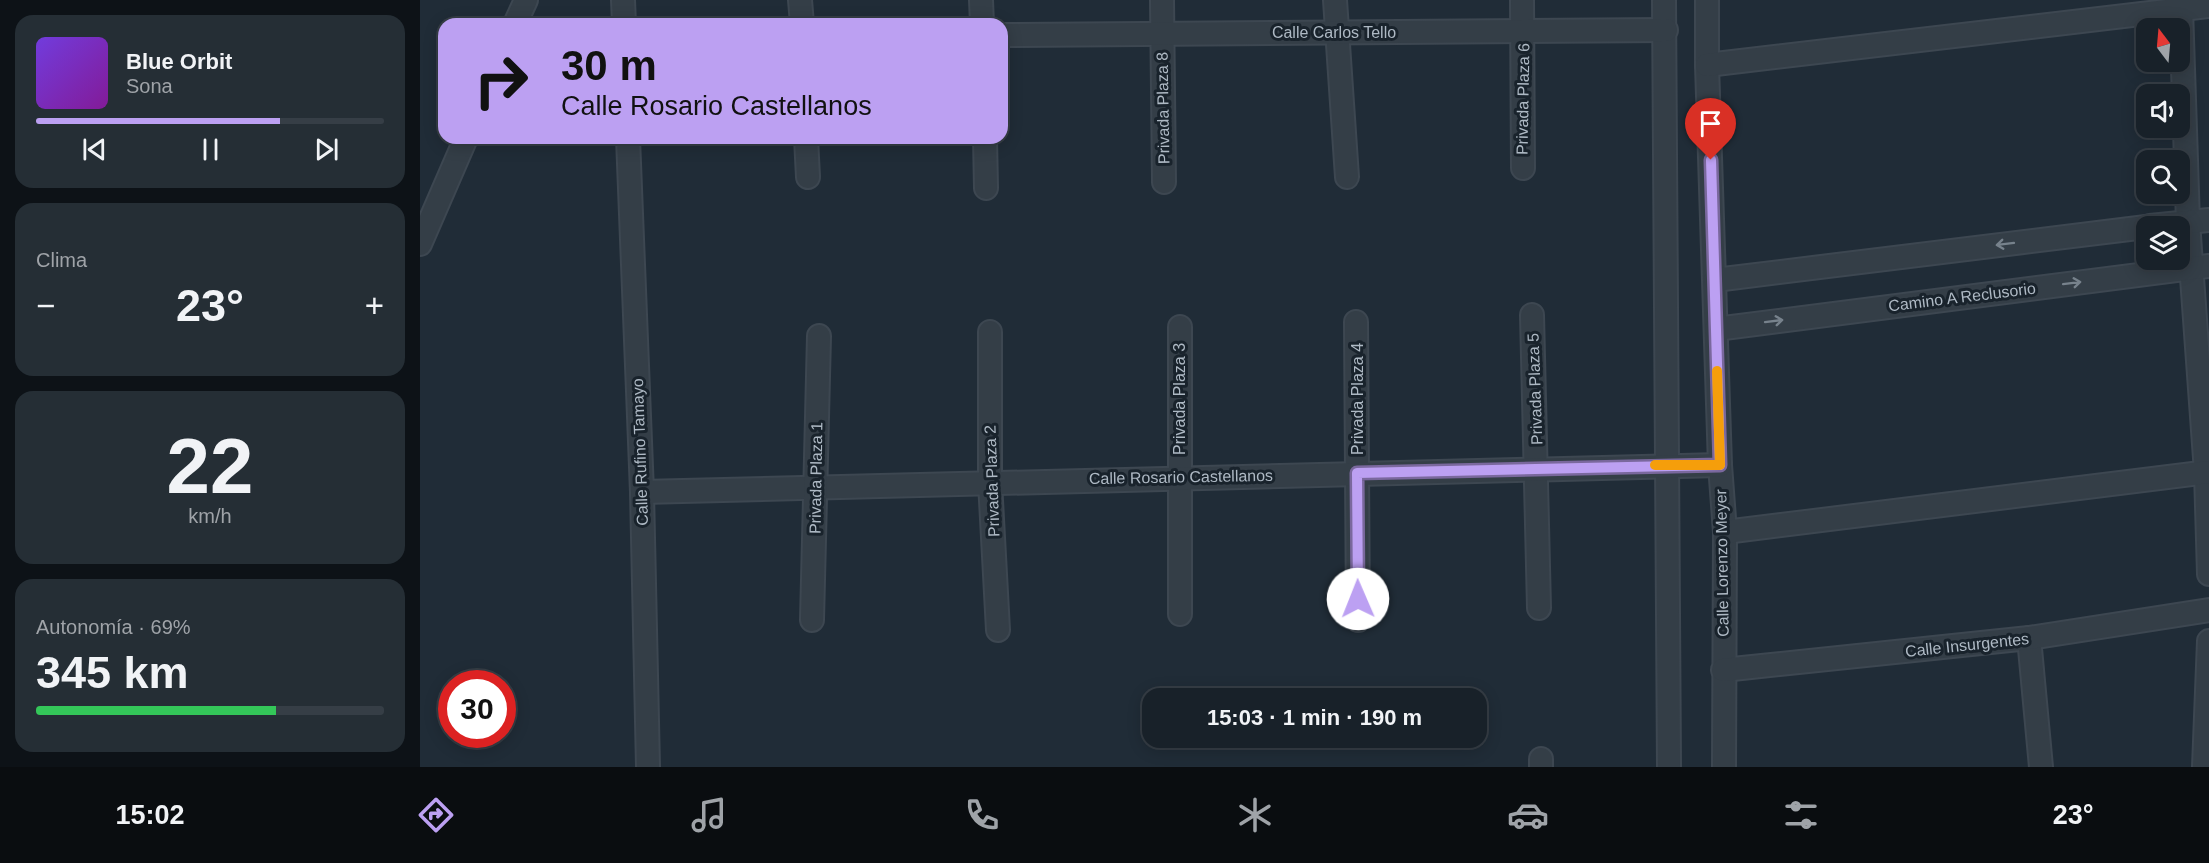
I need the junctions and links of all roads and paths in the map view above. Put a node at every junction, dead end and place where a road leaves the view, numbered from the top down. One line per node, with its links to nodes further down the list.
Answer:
1 (526, 0): 12 (street)
2 (623, 0): 13 (street)
3 (800, 0): 14 (street)
4 (981, 0): 15 (street)
5 (1162, 0): 19 (street)
6 (1335, 0): 18 (street)
7 (1522, 0): 17 (street)
8 (1664, 0): 16 (street)
9 (1707, 0): 21 (street, Calle Lorenzo Meyer)
10 (2209, 6): 11 (street)
11 (2181, 8): 21 (street); 31 (street)
12 (518, 18)
13 (624, 18)
14 (802, 18)
15 (982, 18)
16 (1666, 30): 17 (street, Calle Carlos Tello); 42 (street)
17 (1524, 31): 18 (street, Calle Carlos Tello); 26 (street, Privada Plaza 6)
18 (1335, 32): 19 (street, Calle Carlos Tello); 28 (street)
19 (1161, 34): 20 (street, Calle Carlos Tello); 29 (street, Privada Plaza 8)
20 (1008, 35)
21 (1707, 65): 35 (street, Calle Lorenzo Meyer)
22 (463, 144): 33 (street)
23 (628, 144): 50 (street, Calle Rufino Tamayo)
24 (806, 144): 27 (street)
25 (985, 144): 30 (street)
26 (1522, 168)
27 (808, 177)
28 (1347, 177)
29 (1164, 182)
30 (986, 188)
31 (2198, 221): 34 (street)
32 (2136, 228): 35 (street, one-way to 35)
33 (420, 244)
34 (2200, 267): 39 (street, Camino A Reclusorio, one-way to 34); 45 (street)
35 (1715, 280): 39 (street, Calle Lorenzo Meyer)
36 (1532, 315): 44 (street, Privada Plaza 5)
37 (1356, 322): 46 (street, Privada Plaza 4)
38 (1180, 327): 47 (street, Privada Plaza 3)
39 (1716, 329): 43 (street, Calle Lorenzo Meyer)
40 (990, 332): 48 (street, Privada Plaza 2)
41 (819, 336): 49 (street, Privada Plaza 1)
42 (1668, 464): 43 (street, Calle Rosario Castellanos); 44 (street, Calle Rosario Castellanos); 63 (street)
43 (1720, 465): 51 (street, Calle Lorenzo Meyer)
44 (1537, 468): 46 (street, Calle Rosario Castellanos); 53 (street, Privada Plaza 5)
45 (2207, 472): 51 (street); 52 (street)
46 (1357, 473): 47 (street, Calle Rosario Castellanos); 57 (street, Privada Plaza 4)
47 (1179, 478): 48 (street, Calle Rosario Castellanos); 55 (street, Privada Plaza 3)
48 (990, 482): 49 (street, Calle Rosario Castellanos); 58 (street, Privada Plaza 2)
49 (816, 487): 50 (street, Calle Rosario Castellanos); 56 (street, Privada Plaza 1)
50 (642, 492): 62 (street, Calle Rufino Tamayo)
51 (1725, 532): 61 (street, Calle Lorenzo Meyer)
52 (2209, 574)
53 (1539, 608)
54 (2209, 610): 59 (street, Calle Insurgentes)
55 (1180, 614)
56 (812, 620)
57 (1358, 620)
58 (998, 630)
59 (2029, 638): 61 (street, Calle Insurgentes); 65 (street)
60 (2209, 641): 66 (street)
61 (1723, 670): 64 (street, Calle Lorenzo Meyer)
62 (648, 767)
63 (1669, 767)
64 (1724, 767)
65 (2041, 767)
66 (2204, 767)

